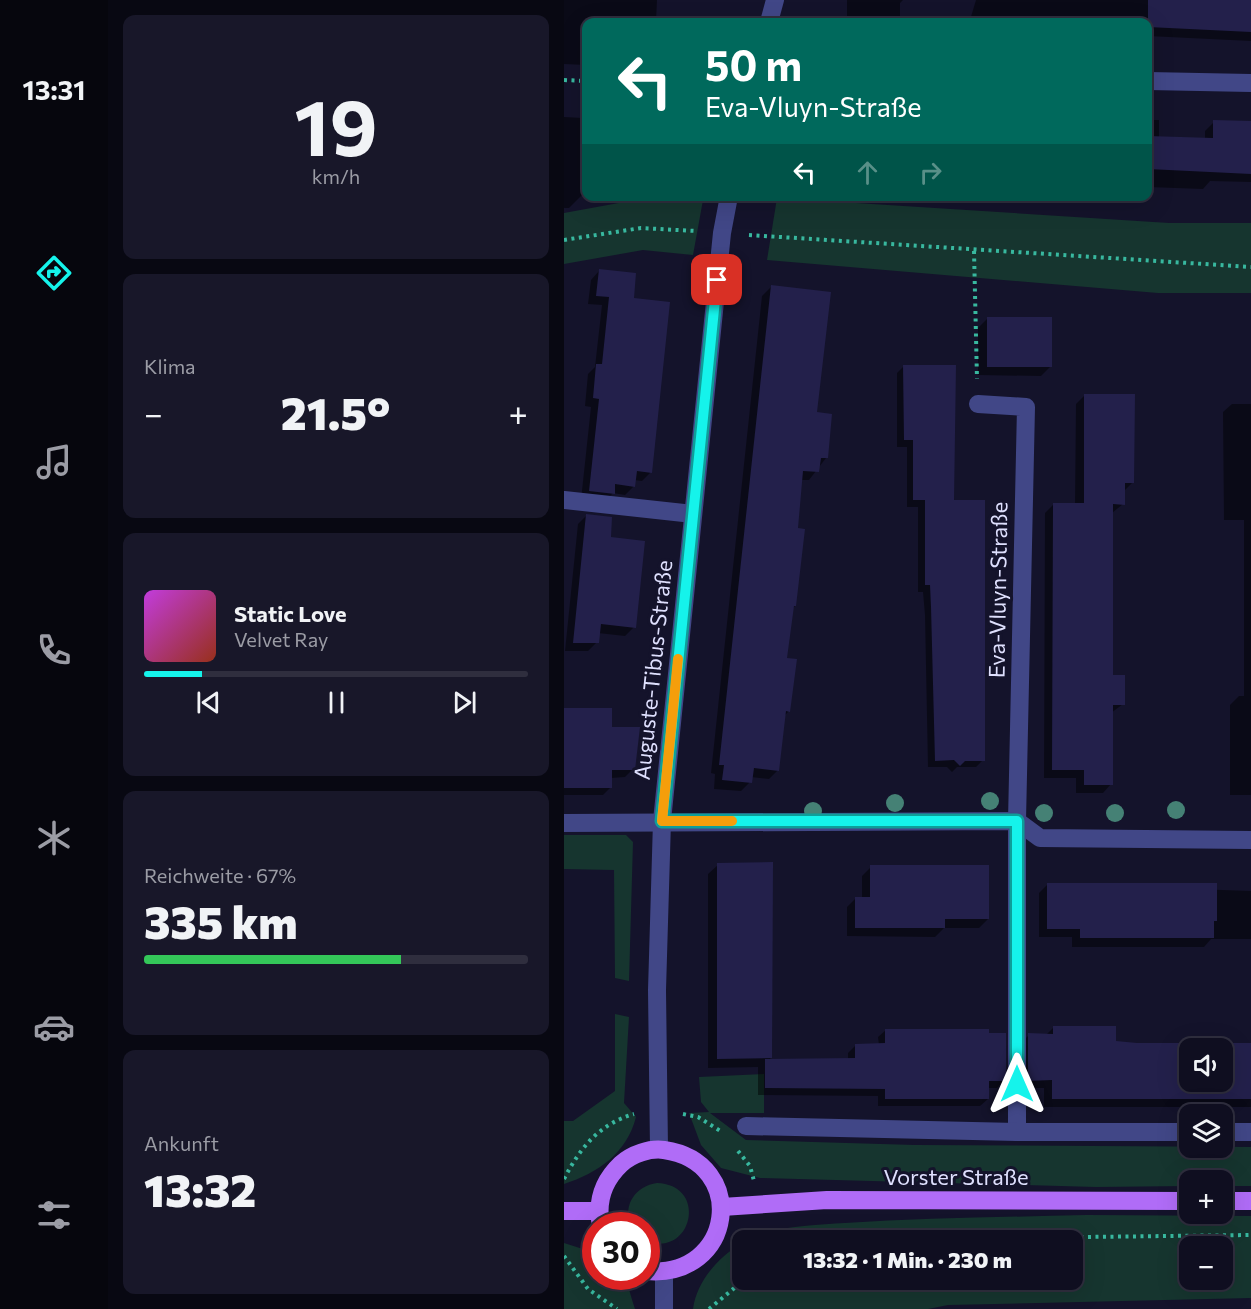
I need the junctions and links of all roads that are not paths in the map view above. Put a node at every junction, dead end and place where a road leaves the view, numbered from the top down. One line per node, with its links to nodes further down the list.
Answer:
1 (775, 0): 2 (street)
2 (770, 18)
3 (1152, 81): 4 (street)
4 (1251, 83)
5 (728, 201): 8 (street, Auguste-Tibus-Straße)
6 (978, 404): 10 (street, Eva-Vluyn-Straße)
7 (564, 500): 8 (street)
8 (693, 514): 9 (street, Auguste-Tibus-Straße)
9 (662, 821): 10 (street); 11 (street); 18 (street, Auguste-Tibus-Straße)
10 (1017, 821): 12 (street); 14 (street)
11 (564, 823)
12 (1251, 840)
13 (746, 1126): 14 (street)
14 (1017, 1132): 15 (street)
15 (1179, 1132)
16 (1233, 1132): 17 (street)
17 (1251, 1132)
18 (659, 1149): 22 (main road); 24 (main road)
19 (1179, 1201): 22 (main road, Vorster Straße)
20 (1233, 1201): 21 (main road)
21 (1251, 1201)
22 (722, 1207): 26 (main road)
23 (564, 1211): 25 (main road)
24 (600, 1212)
25 (582, 1214)
26 (660, 1271)
27 (659, 1290): 28 (street)
28 (664, 1309)

